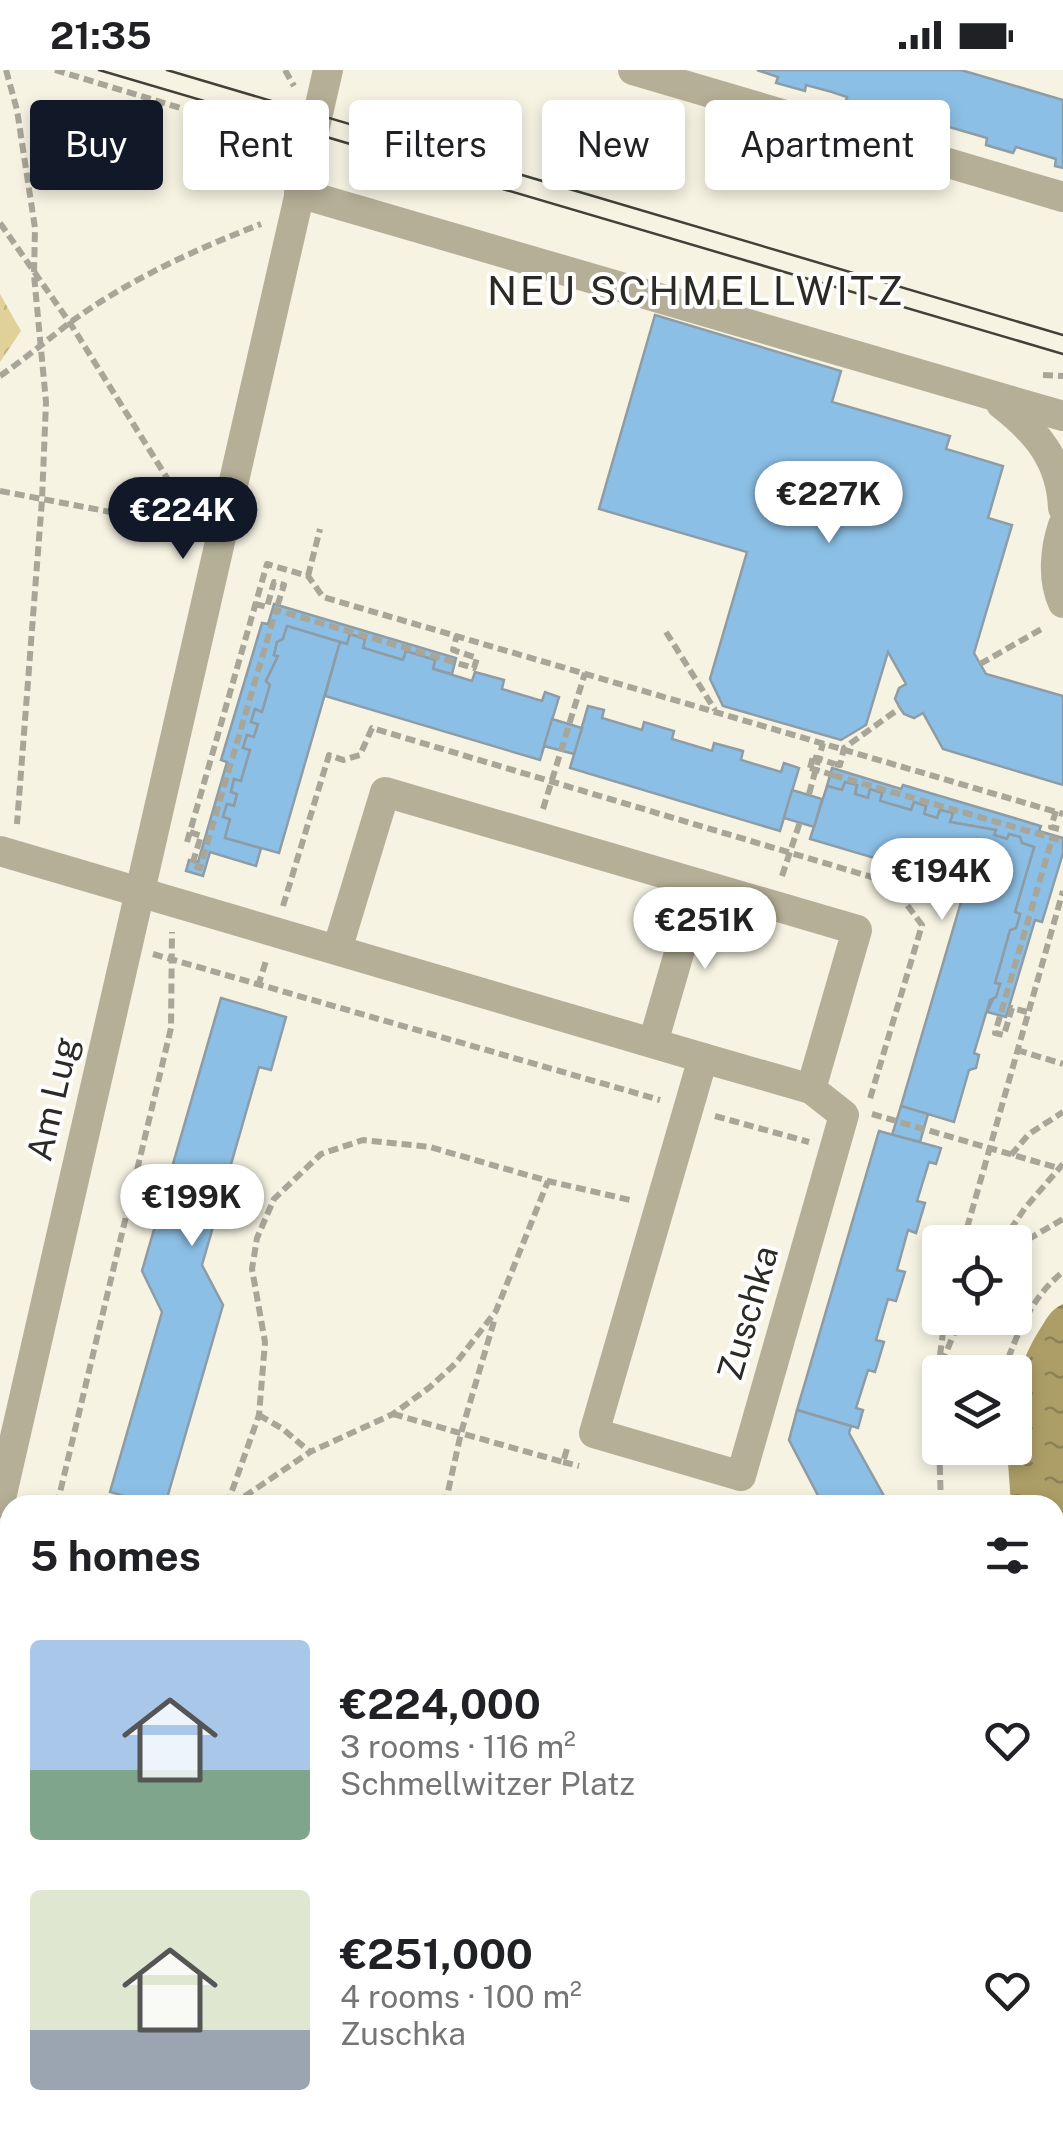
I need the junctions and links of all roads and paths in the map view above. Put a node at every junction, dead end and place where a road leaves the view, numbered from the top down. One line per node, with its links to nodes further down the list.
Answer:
1 (6, 70): 12 (path)
2 (55, 70): 6 (path)
3 (328, 70): 5 (street, Am Lug)
4 (633, 70): 9 (street)
5 (321, 100)
6 (183, 109)
7 (300, 190): 8 (street, Am Lug)
8 (299, 193): 18 (street); 46 (street, Am Lug)
9 (1063, 198)
10 (270, 220): 13 (path)
11 (0, 222): 12 (path)
12 (34, 275): 13 (path); 14 (path)
13 (70, 323): 14 (path); 21 (path)
14 (42, 347): 16 (path); 21 (path)
15 (1029, 370): 17 (path)
16 (0, 376)
17 (1063, 376)
18 (988, 394): 19 (street); 22 (street)
19 (1063, 416)
20 (0, 491): 21 (path)
21 (42, 500): 44 (path)
22 (1063, 508)
23 (1063, 524): 28 (street)
24 (320, 529): 25 (path)
25 (308, 576)
26 (256, 604): 27 (path)
27 (276, 610): 30 (path); 40 (path)
28 (1055, 614): 31 (path)
29 (666, 632): 34 (path)
30 (457, 636)
31 (980, 664)
32 (585, 672): 41 (path)
33 (900, 708): 42 (path, bridge)
34 (714, 710)
35 (823, 742): 36 (path)
36 (808, 794)
37 (1056, 812): 39 (path)
38 (800, 822): 48 (path)
39 (1063, 830)
40 (190, 832)
41 (532, 835): 45 (street); 50 (street)
42 (1052, 838): 43 (path); 51 (path)
43 (1063, 842)
44 (7, 853): 46 (street)
45 (699, 884): 48 (street); 52 (street)
46 (139, 891): 49 (street, Am Lug); 50 (street)
47 (1063, 891): 51 (path)
48 (772, 905): 56 (street)
49 (126, 945): 57 (path); 81 (street, Am Lug)
50 (337, 950): 52 (street)
51 (1027, 1012): 53 (path)
52 (653, 1043): 54 (street)
53 (1016, 1050): 55 (path); 60 (path)
54 (703, 1058): 56 (street); 57 (street, Zuschka)
55 (1063, 1064)
56 (811, 1089): 61 (street, Zuschka)
57 (688, 1108): 61 (path); 61 (street, Zuschka)
58 (1063, 1112): 62 (path)
59 (866, 1113): 60 (path)
60 (989, 1148): 62 (path); 67 (path)
61 (834, 1150)
62 (1010, 1154): 63 (path)
63 (1061, 1166): 68 (path)
64 (548, 1181): 65 (path); 71 (path); 74 (path)
65 (640, 1202)
66 (1063, 1219): 69 (path)
67 (969, 1225)
68 (1013, 1225)
69 (1032, 1237)
70 (1063, 1272): 72 (path)
71 (496, 1311): 73 (path); 75 (path)
72 (1009, 1355)
73 (393, 1414): 75 (path); 77 (path)
74 (259, 1415): 77 (path); 82 (path)
75 (462, 1433): 78 (path); 84 (path)
76 (568, 1444): 78 (path)
77 (310, 1452): 83 (path)
78 (563, 1462): 80 (path)
79 (940, 1465): 85 (path)
80 (579, 1466)
81 (2, 1495)
82 (233, 1495)
83 (245, 1495)
84 (447, 1495)
85 (941, 1495)

